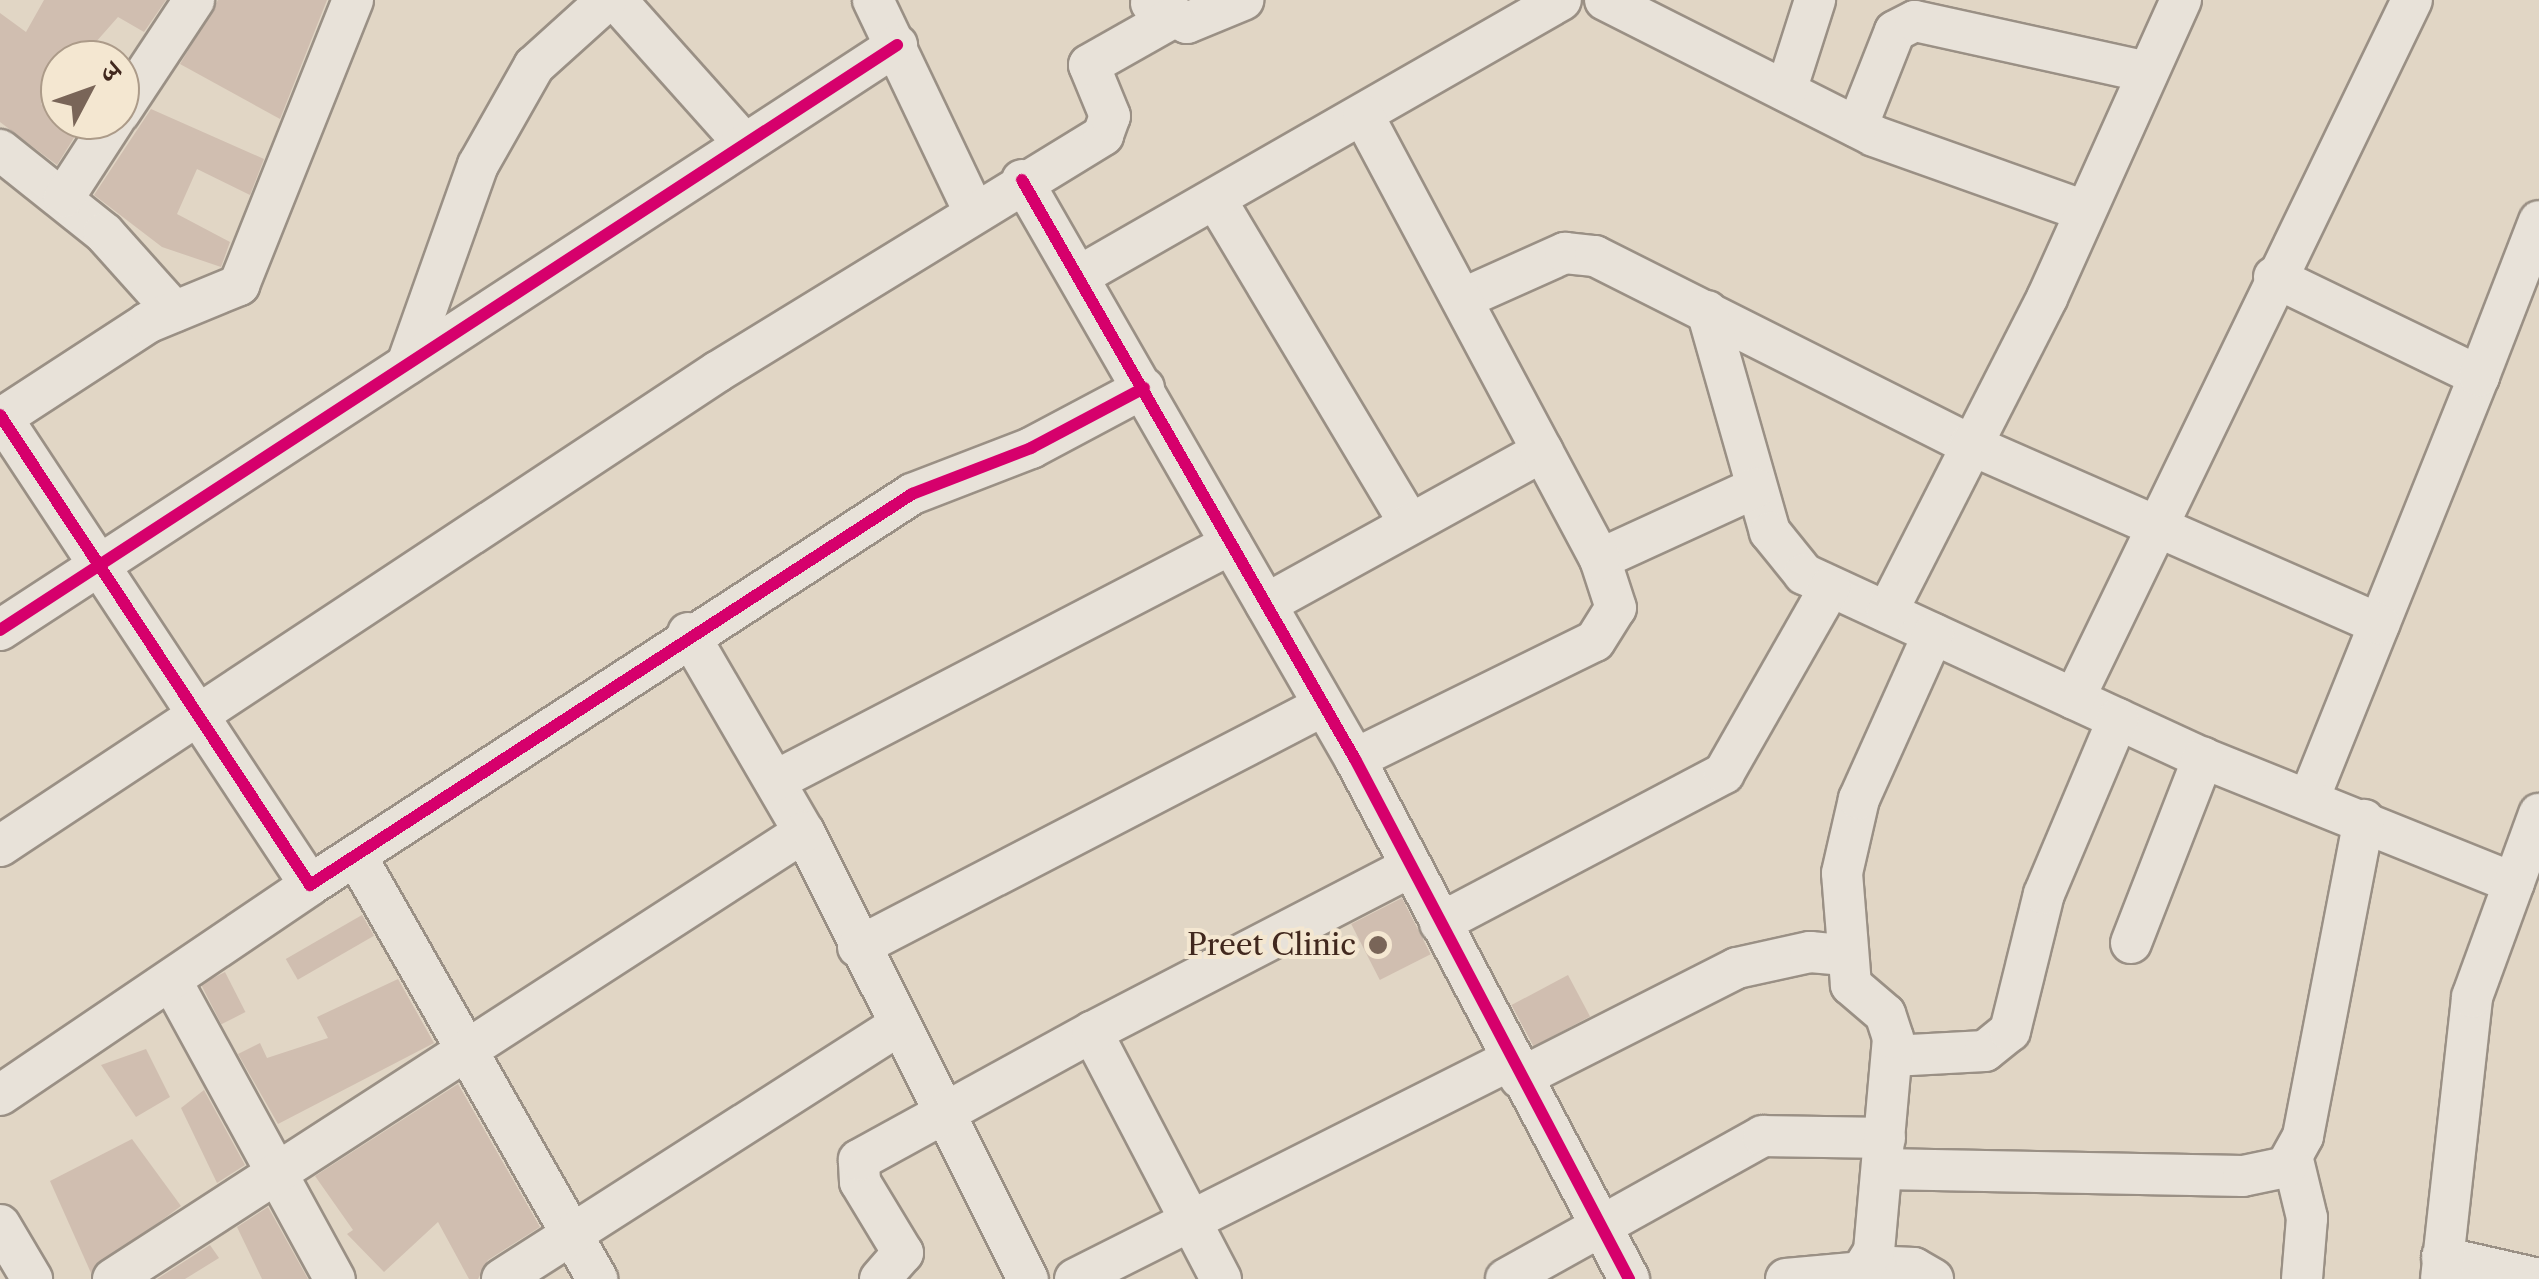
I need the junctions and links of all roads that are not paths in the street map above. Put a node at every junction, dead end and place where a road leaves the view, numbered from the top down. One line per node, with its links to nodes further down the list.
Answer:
1 (194, 0): 16 (street)
2 (353, 0): 33 (street)
3 (607, 0): 34 (street)
4 (616, 0): 21 (street)
5 (872, 0): 14 (street)
6 (1243, 0): 12 (street)
7 (1561, 0): 13 (street)
8 (1604, 0): 17 (street)
9 (1815, 0): 17 (street)
10 (2181, 0): 15 (street)
11 (2412, 0): 30 (street)
12 (1160, 9): 23 (street)
13 (1516, 11): 18 (street)
14 (897, 45): 21 (street); 26 (street)
15 (2146, 72): 19 (street); 27 (street)
16 (140, 82)
17 (1786, 92): 19 (street)
18 (1363, 115): 25 (street); 31 (street)
19 (1857, 128): 27 (street)
20 (101, 140): 24 (street)
21 (743, 142): 34 (street)
22 (0, 150): 24 (street)
23 (1022, 180): 26 (street); 29 (street)
24 (64, 197): 33 (street)
25 (1216, 200): 29 (street); 42 (street)
26 (972, 208): 55 (street)
27 (2085, 211): 38 (street)
28 (2539, 221): 35 (street)
29 (1082, 275): 36 (street)
30 (2274, 277): 35 (street); 41 (street)
31 (1462, 299): 32 (street); 39 (street)
32 (1707, 311): 38 (street); 40 (street)
33 (174, 312): 37 (street)
34 (407, 364): 45 (street)
35 (2479, 376): 49 (street)
36 (1144, 388): 43 (street); 51 (street)
37 (1, 417): 45 (street)
38 (1969, 444): 41 (street); 48 (street)
39 (1543, 451): 42 (street); 44 (street)
40 (1755, 488): 44 (street); 46 (street)
41 (2152, 522): 49 (street); 53 (street)
42 (1409, 523): 47 (street)
43 (1231, 544): 47 (street); 59 (street)
44 (1600, 559): 58 (street)
45 (100, 563): 50 (street); 55 (street)
46 (1830, 587): 48 (street); 69 (street)
47 (1266, 604): 54 (street)
48 (1887, 612): 52 (street)
49 (2379, 624): 60 (street)
50 (0, 630)
51 (688, 633): 59 (street); 65 (street)
52 (1933, 634): 53 (street); 72 (street)
53 (2074, 699): 56 (street)
54 (1323, 706): 58 (street); 71 (street)
55 (203, 717): 64 (street); 68 (street)
56 (2118, 719): 57 (street); 77 (street)
57 (2203, 758): 60 (street); 70 (street)
58 (1356, 759): 66 (street)
59 (775, 781): 63 (street)
60 (2310, 797): 62 (street)
61 (2539, 814): 67 (street)
62 (2364, 820): 67 (street); 82 (street)
63 (804, 832): 71 (street); 76 (street)
64 (0, 846)
65 (356, 856): 68 (street); 76 (street)
66 (1410, 867): 69 (street); 75 (street)
67 (2514, 883): 89 (street)
68 (310, 886): 73 (street)
69 (1440, 923): 78 (street)
70 (2131, 943)
71 (858, 947): 74 (street)
72 (1845, 954): 77 (street); 78 (street)
73 (171, 980): 79 (street); 83 (street)
74 (896, 1027): 80 (street); 87 (street)
75 (1092, 1032): 80 (street); 84 (street)
76 (466, 1048): 83 (street); 87 (street)
77 (1892, 1056): 81 (street)
78 (1515, 1069): 84 (street); 86 (street)
79 (0, 1095)
80 (942, 1116): 95 (street); 96 (street)
81 (1883, 1154): 82 (street); 86 (street); 88 (street)
82 (2293, 1160): 103 (street)
83 (280, 1170): 91 (street); 92 (street)
84 (1192, 1221): 97 (street); 98 (street)
85 (0, 1225): 90 (street)
86 (1601, 1227): 99 (street); 100 (street)
87 (571, 1234): 93 (street); 94 (street)
88 (1870, 1266): 101 (street); 102 (street)
89 (2441, 1268): 104 (street)
90 (32, 1279)
91 (113, 1279)
92 (335, 1279)
93 (502, 1279)
94 (596, 1279)
95 (880, 1279)
96 (1028, 1279)
97 (1075, 1279)
98 (1220, 1279)
99 (1506, 1279)
100 (1630, 1279)
101 (1786, 1279)
102 (1934, 1279)
103 (2302, 1279)
104 (2539, 1279)

